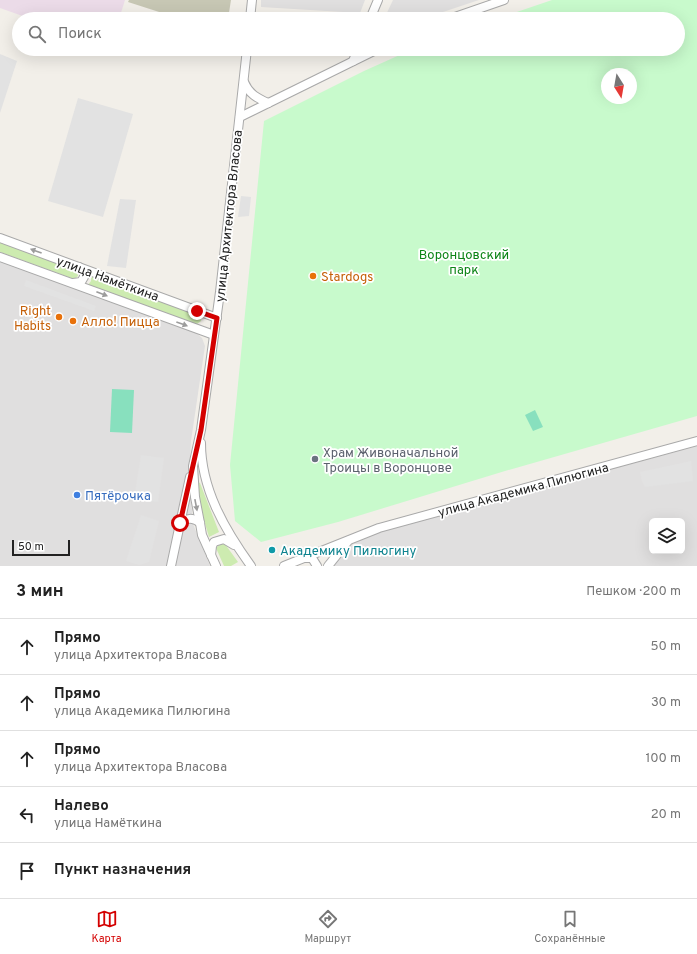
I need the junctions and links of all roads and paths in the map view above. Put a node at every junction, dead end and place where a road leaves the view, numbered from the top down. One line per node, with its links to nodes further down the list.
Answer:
1 (252, 0): 4 (street)
2 (378, 0): 5 (street)
3 (504, 0): 6 (street)
4 (251, 12)
5 (373, 12)
6 (469, 12)
7 (246, 56): 11 (street, улица Архитектора Власова)
8 (355, 56): 10 (street)
9 (362, 56): 10 (street)
10 (353, 60): 12 (street)
11 (244, 81): 12 (street); 13 (street, улица Архитектора Власова)
12 (268, 103): 13 (street)
13 (240, 117): 18 (street, улица Архитектора Власова)
14 (0, 238): 16 (street, улица Намёткина, one-way to 14)
15 (0, 257): 17 (street, улица Намёткина)
16 (79, 267): 17 (street); 18 (street, улица Намёткина)
17 (72, 283): 19 (street, улица Намёткина, one-way to 19)
18 (217, 318): 19 (street, улица Архитектора Власова)
19 (214, 335): 20 (street, улица Архитектора Власова)
20 (201, 430): 22 (street); 26 (street)
21 (697, 442): 25 (street, улица Академика Пилюгина)
22 (193, 466): 23 (street); 24 (street, one-way to 24)
23 (180, 523): 24 (street); 29 (street)
24 (200, 523): 27 (street)
25 (350, 539): 28 (street, улица Академика Пилюгина); 34 (street, улица Академика Пилюгина)
26 (236, 546): 27 (street); 31 (street)
27 (211, 558): 30 (street)
28 (299, 559): 32 (street, улица Академика Пилюгина); 33 (street)
29 (171, 566)
30 (216, 566)
31 (251, 566)
32 (284, 566)
33 (317, 566)
34 (328, 566)

